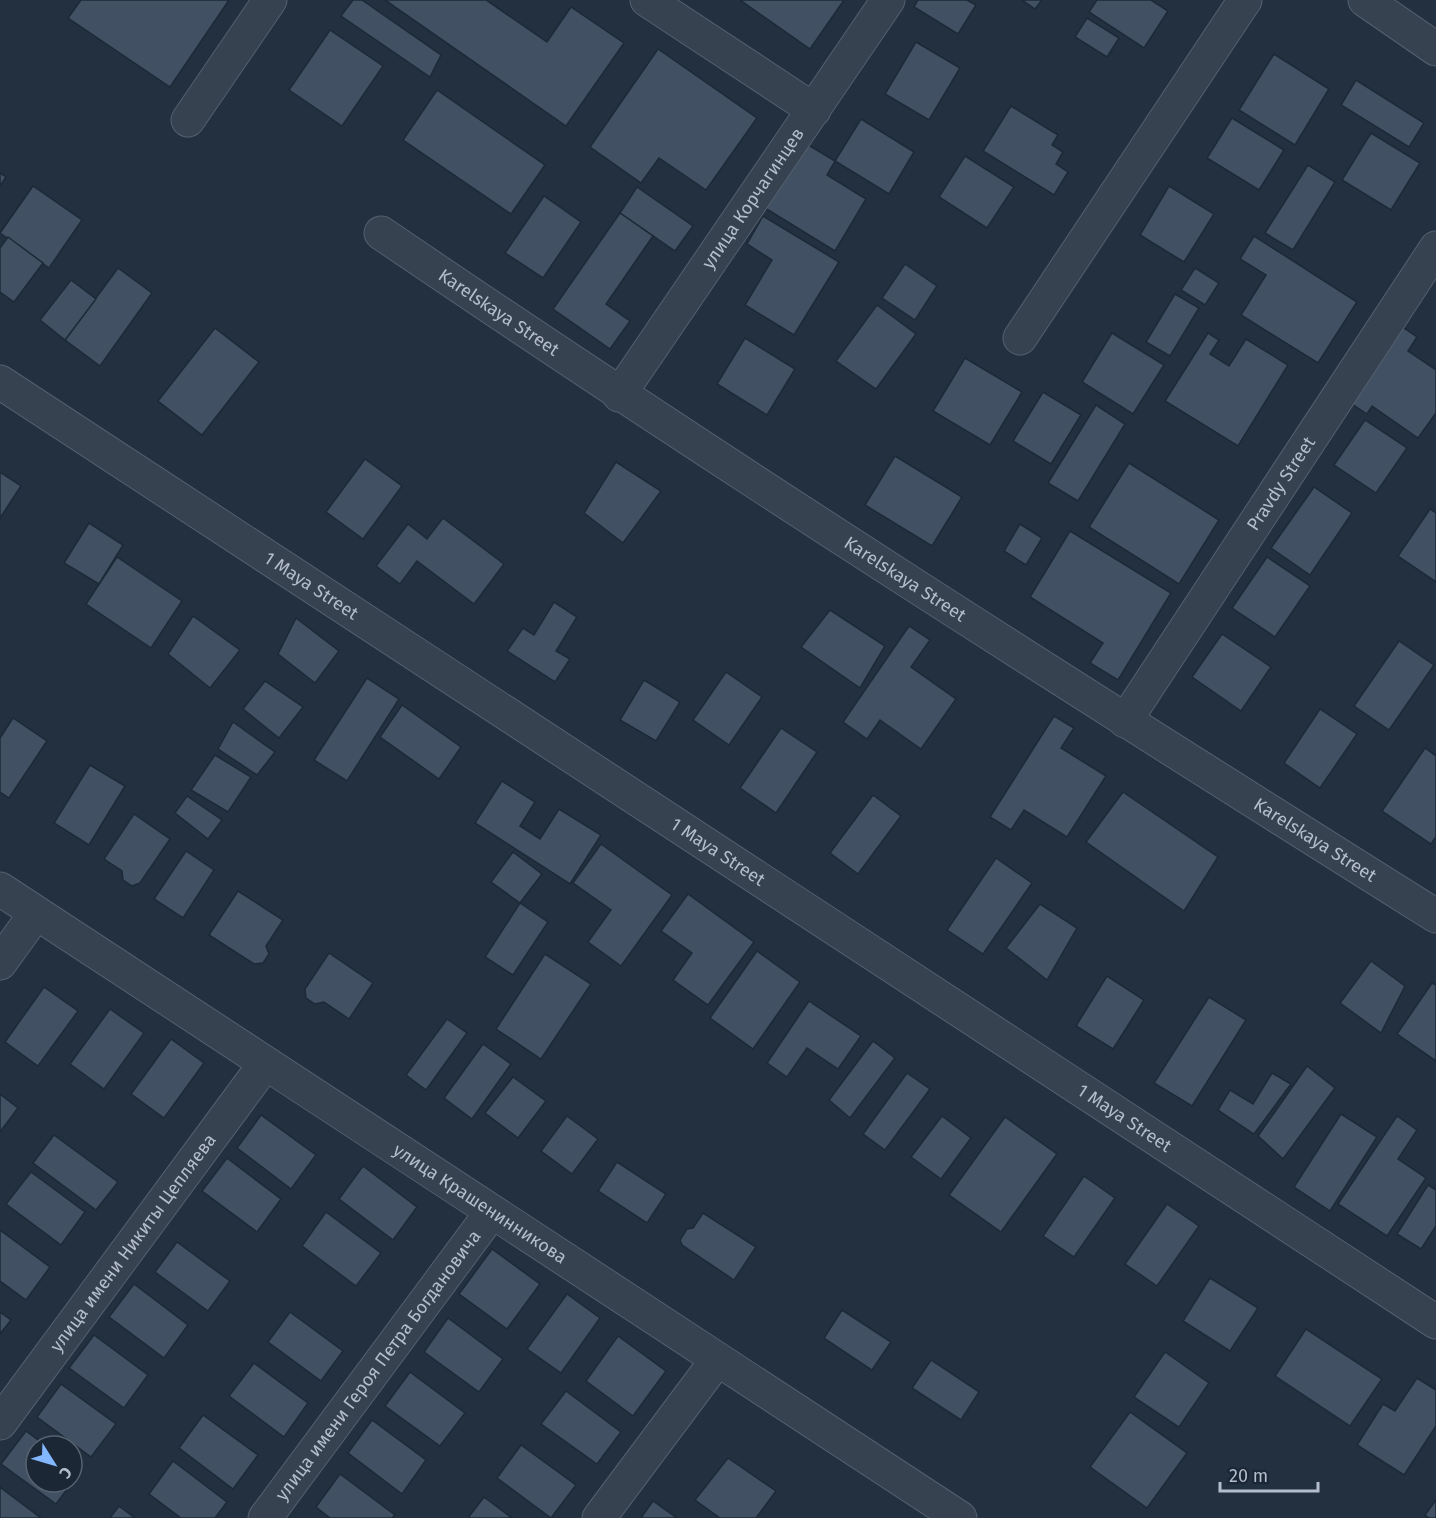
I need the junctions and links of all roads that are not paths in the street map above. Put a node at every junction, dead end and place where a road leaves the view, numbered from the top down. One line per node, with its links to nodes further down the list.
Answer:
1 (270, 0): 8 (street)
2 (646, 0): 7 (street)
3 (888, 0): 7 (street, улица Корчагинцев)
4 (1245, 0): 11 (street)
5 (1365, 0): 6 (street)
6 (1436, 49)
7 (814, 110): 13 (street, улица Корчагинцев)
8 (188, 120)
9 (381, 233): 13 (street, Karelskaya Street)
10 (1436, 248): 14 (street, Pravdy Street)
11 (1020, 338)
12 (0, 382): 21 (street, 1 Maya Street)
13 (619, 395): 14 (street, Karelskaya Street)
14 (1125, 721): 17 (street, Karelskaya Street)
15 (0, 889): 16 (street, улица Крашенинникова)
16 (36, 913): 18 (street); 19 (street, улица Крашенинникова)
17 (1436, 916)
18 (0, 963)
19 (265, 1064): 20 (street, улица Крашенинникова); 23 (street, улица имени Никиты Цепляева)
20 (491, 1213): 22 (street, улица Крашенинникова); 25 (street, улица имени Героя Петра Богдановича)
21 (1436, 1322)
22 (717, 1360): 24 (street, улица Крашенинникова); 26 (street)
23 (0, 1423)
24 (951, 1516)
25 (265, 1518)
26 (599, 1518)

